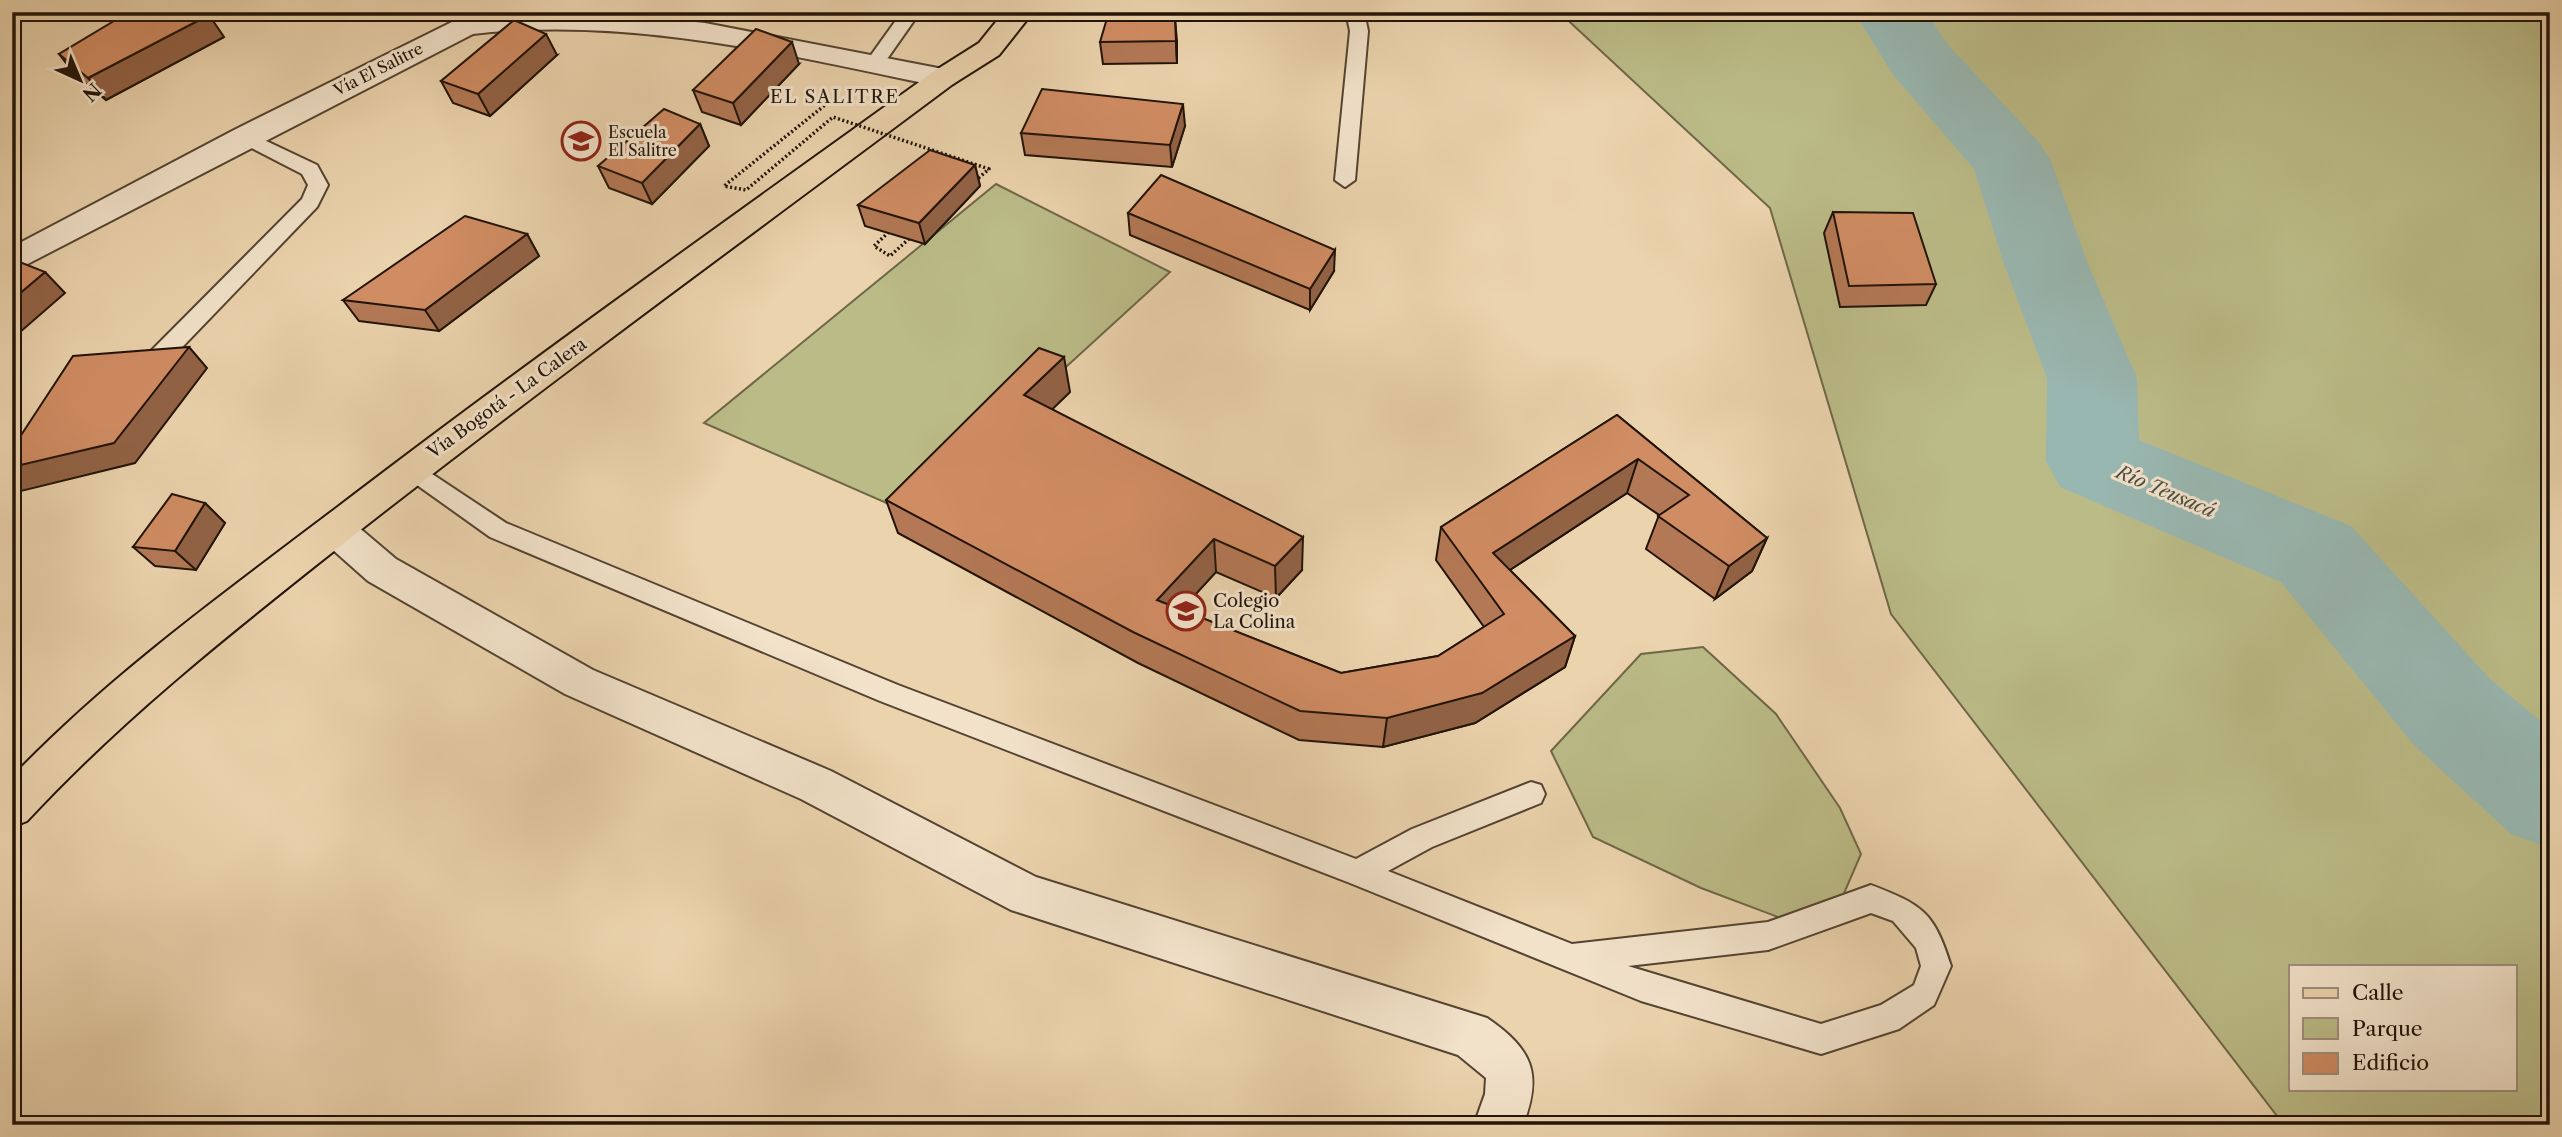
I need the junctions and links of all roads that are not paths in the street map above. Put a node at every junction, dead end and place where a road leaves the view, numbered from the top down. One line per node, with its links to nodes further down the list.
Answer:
1 (911, 12): 5 (lane)
2 (1019, 12): 6 (main road, Vía Bogotá - La Calera)
3 (1355, 12): 8 (lane)
4 (463, 19): 5 (street, Vía El Salitre); 7 (street, Vía El Salitre)
5 (873, 65): 6 (street, Vía El Salitre)
6 (943, 78): 11 (main road, Vía Bogotá - La Calera)
7 (245, 137): 9 (street, Vía El Salitre); 10 (lane)
8 (1345, 180)
9 (12, 261)
10 (155, 361)
11 (411, 469): 12 (main road, Vía Bogotá - La Calera); 15 (lane)
12 (337, 531): 14 (main road, Vía Bogotá - La Calera); 17 (street)
13 (1531, 794): 15 (lane)
14 (12, 807)
15 (1358, 873): 16 (lane)
16 (1568, 958): 16 (lane)
17 (1498, 1125)

